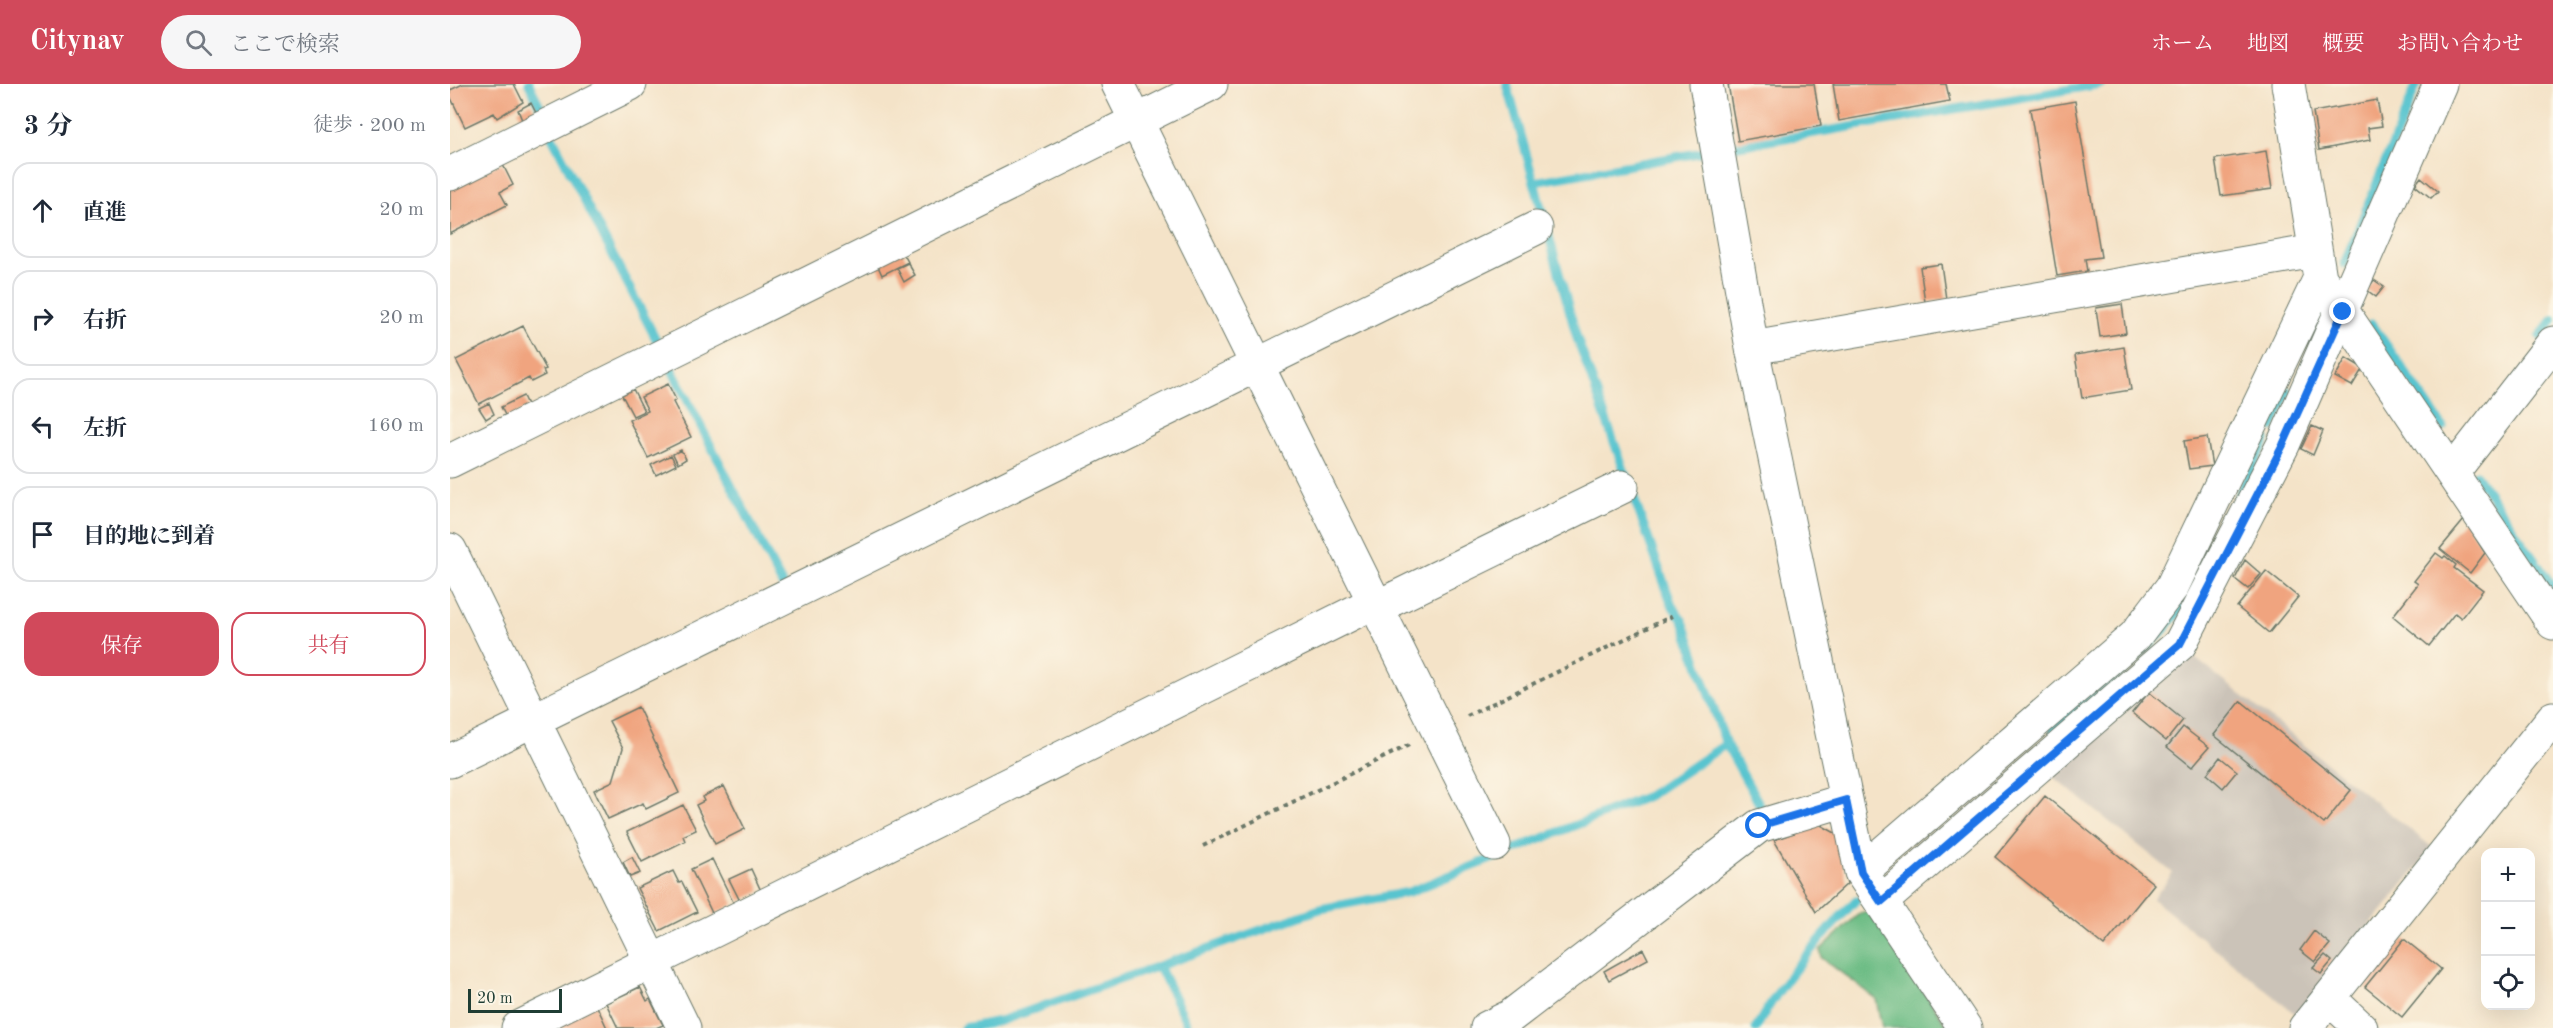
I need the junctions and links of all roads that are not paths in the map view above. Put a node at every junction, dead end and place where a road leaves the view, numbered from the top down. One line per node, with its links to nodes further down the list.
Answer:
1 (630, 84): 8 (street)
2 (1118, 84): 7 (street)
3 (1211, 84): 7 (street)
4 (1706, 84): 13 (street)
5 (2288, 84): 10 (street)
6 (2440, 84): 11 (street)
7 (1136, 121): 14 (street); 15 (street)
8 (450, 174)
9 (1536, 228): 14 (street)
10 (2318, 264): 11 (street); 13 (street); 26 (street)
11 (2343, 312): 16 (street); 27 (street)
12 (2553, 343): 16 (street)
13 (1752, 348): 24 (street)
14 (1257, 365): 19 (street); 22 (street)
15 (450, 461)
16 (2452, 473): 20 (street)
17 (1622, 488): 19 (street)
18 (450, 549): 22 (street)
19 (1376, 605): 25 (street); 28 (street)
20 (2553, 622)
21 (2553, 718): 29 (street)
22 (533, 719): 23 (street); 28 (street)
23 (450, 760)
24 (1846, 800): 26 (street); 30 (street)
25 (1494, 844)
26 (1861, 872): 27 (street)
27 (1881, 902): 33 (street)
28 (652, 963): 31 (street); 32 (street)
29 (2329, 998): 34 (street); 35 (street)
30 (1505, 1024)
31 (518, 1028)
32 (684, 1028)
33 (1965, 1028)
34 (2305, 1028)
35 (2361, 1028)

